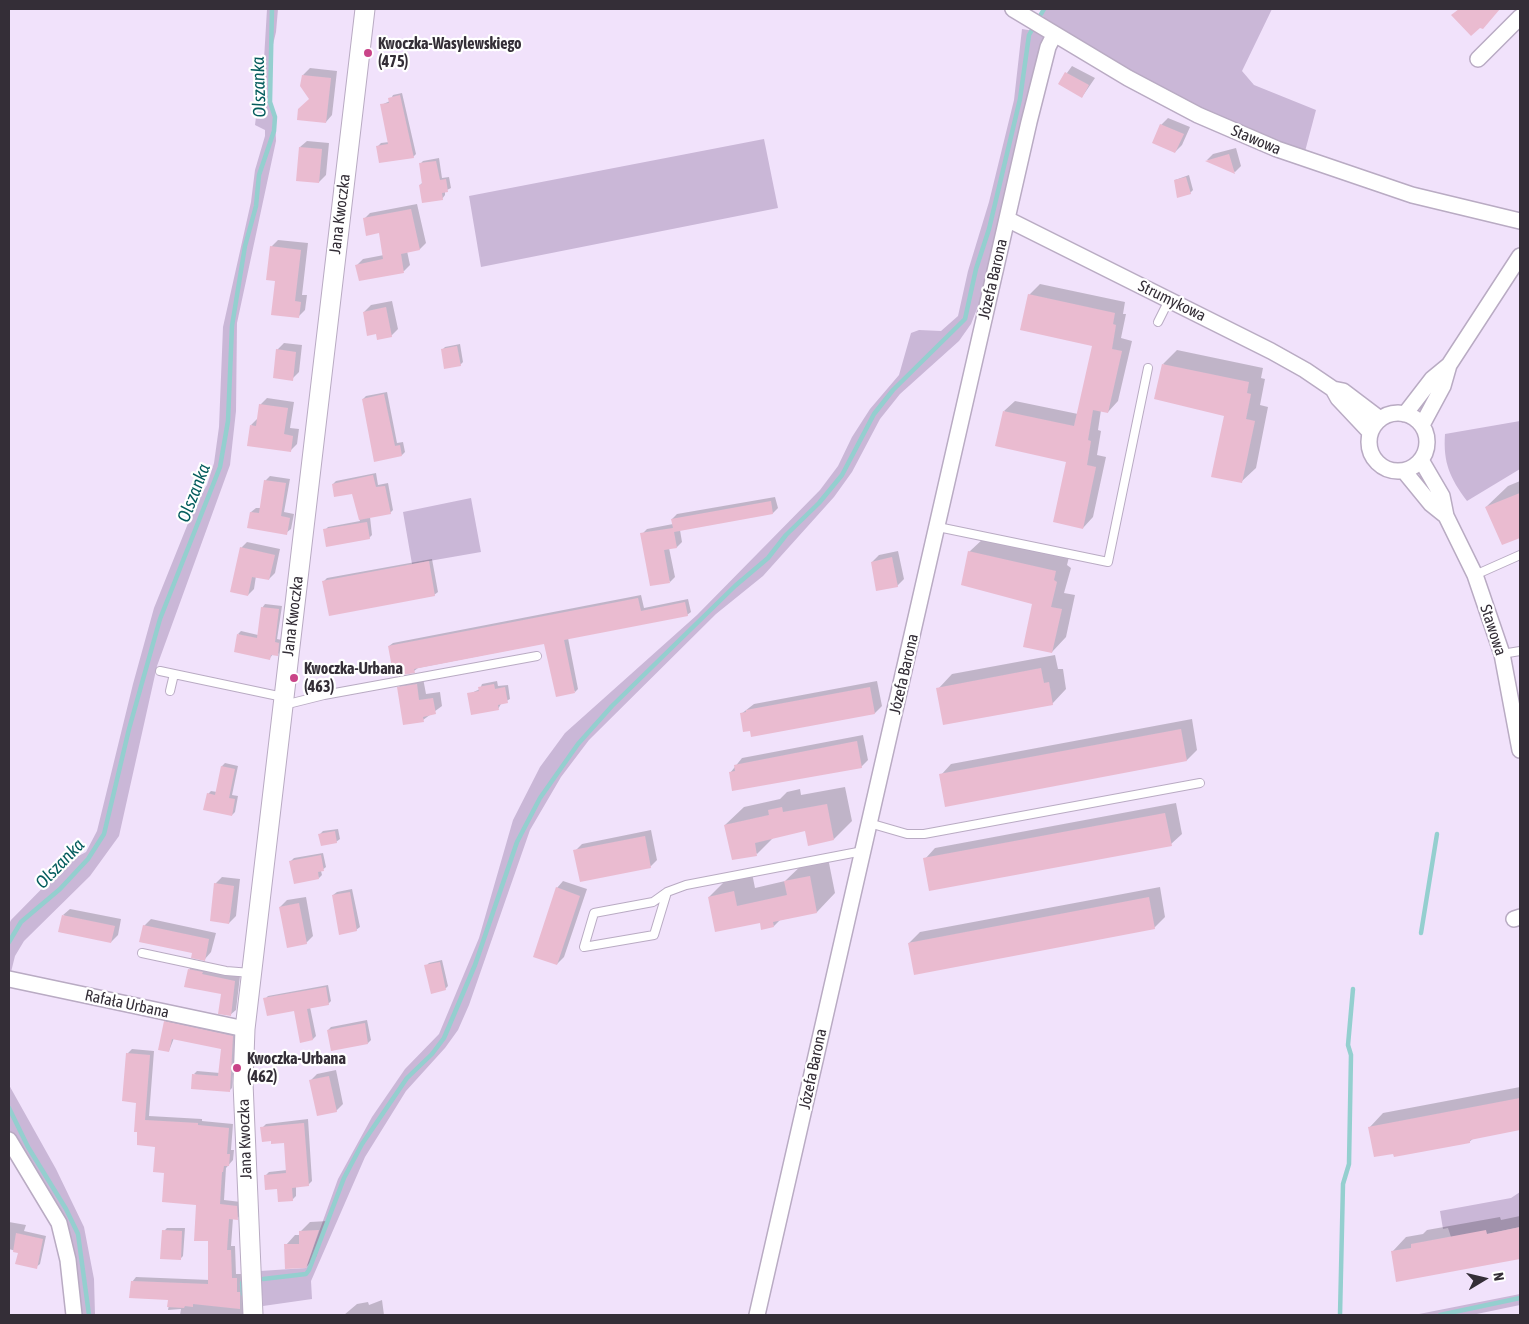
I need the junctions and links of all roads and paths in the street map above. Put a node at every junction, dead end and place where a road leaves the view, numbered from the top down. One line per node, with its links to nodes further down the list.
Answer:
1 (364, 9): 30 (street, Jana Kwoczka)
2 (1018, 12): 4 (street, Stawowa)
3 (1520, 17): 5 (street)
4 (1054, 34): 6 (street, Józefa Barona); 7 (street, Stawowa)
5 (1478, 59)
6 (1006, 220): 9 (street, Strumykowa); 21 (street, Józefa Barona)
7 (1520, 221)
8 (1520, 256): 11 (street)
9 (1169, 300): 10 (lane); 13 (street, Strumykowa)
10 (1158, 322)
11 (1449, 366): 14 (street); 16 (street)
12 (1148, 368): 21 (lane)
13 (1333, 389): 15 (street, Strumykowa); 17 (street, Strumykowa)
14 (1406, 414): 15 (street); 16 (street)
15 (1380, 419): 17 (street)
16 (1422, 425): 18 (street)
17 (1370, 432): 19 (street)
18 (1421, 460): 19 (street); 20 (street, Stawowa)
19 (1404, 472): 20 (street, Stawowa)
20 (1446, 516): 23 (street, Stawowa)
21 (938, 527): 33 (street, Józefa Barona)
22 (1520, 555): 23 (lane)
23 (1475, 575): 25 (street, Stawowa)
24 (1520, 651): 25 (lane)
25 (1502, 654): 31 (street, Stawowa)
26 (537, 656): 30 (lane)
27 (160, 672): 28 (lane)
28 (174, 674): 29 (lane); 30 (lane)
29 (170, 691)
30 (283, 701): 37 (street, Jana Kwoczka)
31 (1520, 750)
32 (1200, 784): 33 (lane)
33 (869, 823): 34 (street, Józefa Barona)
34 (863, 850): 35 (lane); 43 (street, Józefa Barona)
35 (667, 892): 35 (lane)
36 (142, 953): 37 (lane)
37 (251, 973): 39 (street, Jana Kwoczka)
38 (9, 980): 39 (street, Rafała Urbana)
39 (244, 1030): 42 (street, Jana Kwoczka)
40 (9, 1140): 41 (street)
41 (74, 1315)
42 (254, 1315)
43 (757, 1315)

